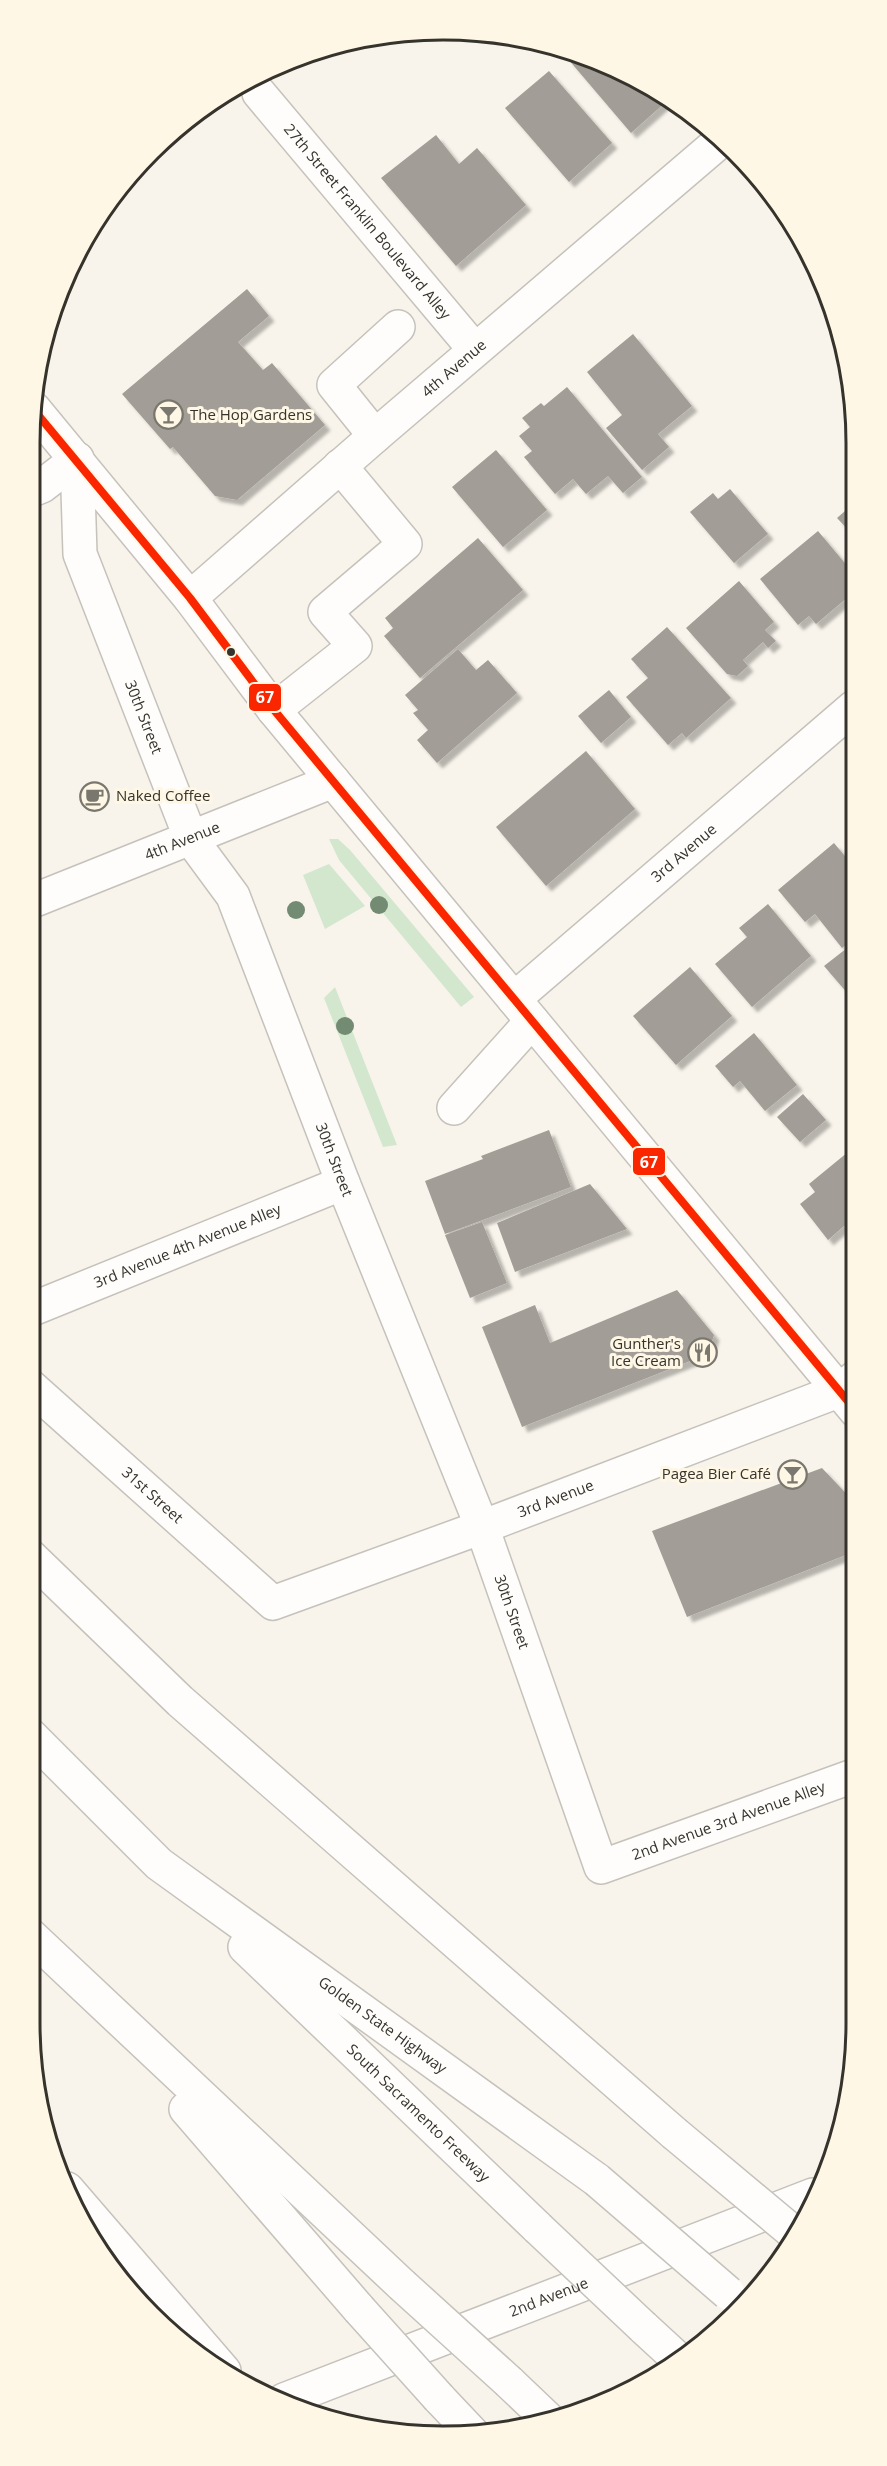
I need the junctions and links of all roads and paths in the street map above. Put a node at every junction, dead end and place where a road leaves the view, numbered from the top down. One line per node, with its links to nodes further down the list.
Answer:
1 (259, 93): 4 (main road, 27th Street Franklin Boulevard Alley)
2 (714, 146): 4 (main road, 4th Avenue)
3 (398, 327): 6 (main road)
4 (475, 350): 6 (main road, 4th Avenue)
5 (41, 417): 7 (main road)
6 (375, 436): 8 (main road, 4th Avenue)
7 (77, 459): 9 (main road); 10 (main road); 14 (main road, 30th Street)
8 (340, 466): 10 (main road, 4th Avenue); 11 (main road)
9 (40, 487)
10 (190, 598): 11 (main road)
11 (274, 710): 13 (main road)
12 (846, 714): 16 (main road, 3rd Avenue)
13 (333, 782): 14 (main road, 4th Avenue); 16 (main road)
14 (191, 839): 15 (main road, 4th Avenue); 18 (main road, 30th Street)
15 (40, 898)
16 (523, 1010): 17 (main road, 3rd Avenue); 20 (main road)
17 (454, 1108)
18 (343, 1183): 19 (main road, 3rd Avenue 4th Avenue Alley); 23 (main road, 30th Street)
19 (40, 1306)
20 (846, 1388)
21 (846, 1394): 23 (main road, 3rd Avenue)
22 (40, 1395): 25 (main road, 31st Street)
23 (482, 1527): 25 (main road, 3rd Avenue); 29 (main road, 30th Street)
24 (40, 1566): 34 (main road, bridge)
25 (273, 1604)
26 (40, 1745): 28 (main road, Golden State Highway)
27 (846, 1779): 29 (main road, 2nd Avenue 3rd Avenue Alley)
28 (159, 1864): 35 (main road, Golden State Highway, bridge); 37 (main road, South Sacramento Freeway, bridge)
29 (601, 1867)
30 (40, 1945): 31 (main road)
31 (78, 1983): 39 (main road, bridge); 40 (main road, bridge)
32 (807, 2197): 38 (main road, 2nd Avenue)
33 (89, 2215): 36 (main road)
34 (790, 2229)
35 (736, 2299)
36 (200, 2343)
37 (672, 2354)
38 (293, 2396)
39 (542, 2413)
40 (465, 2425)

